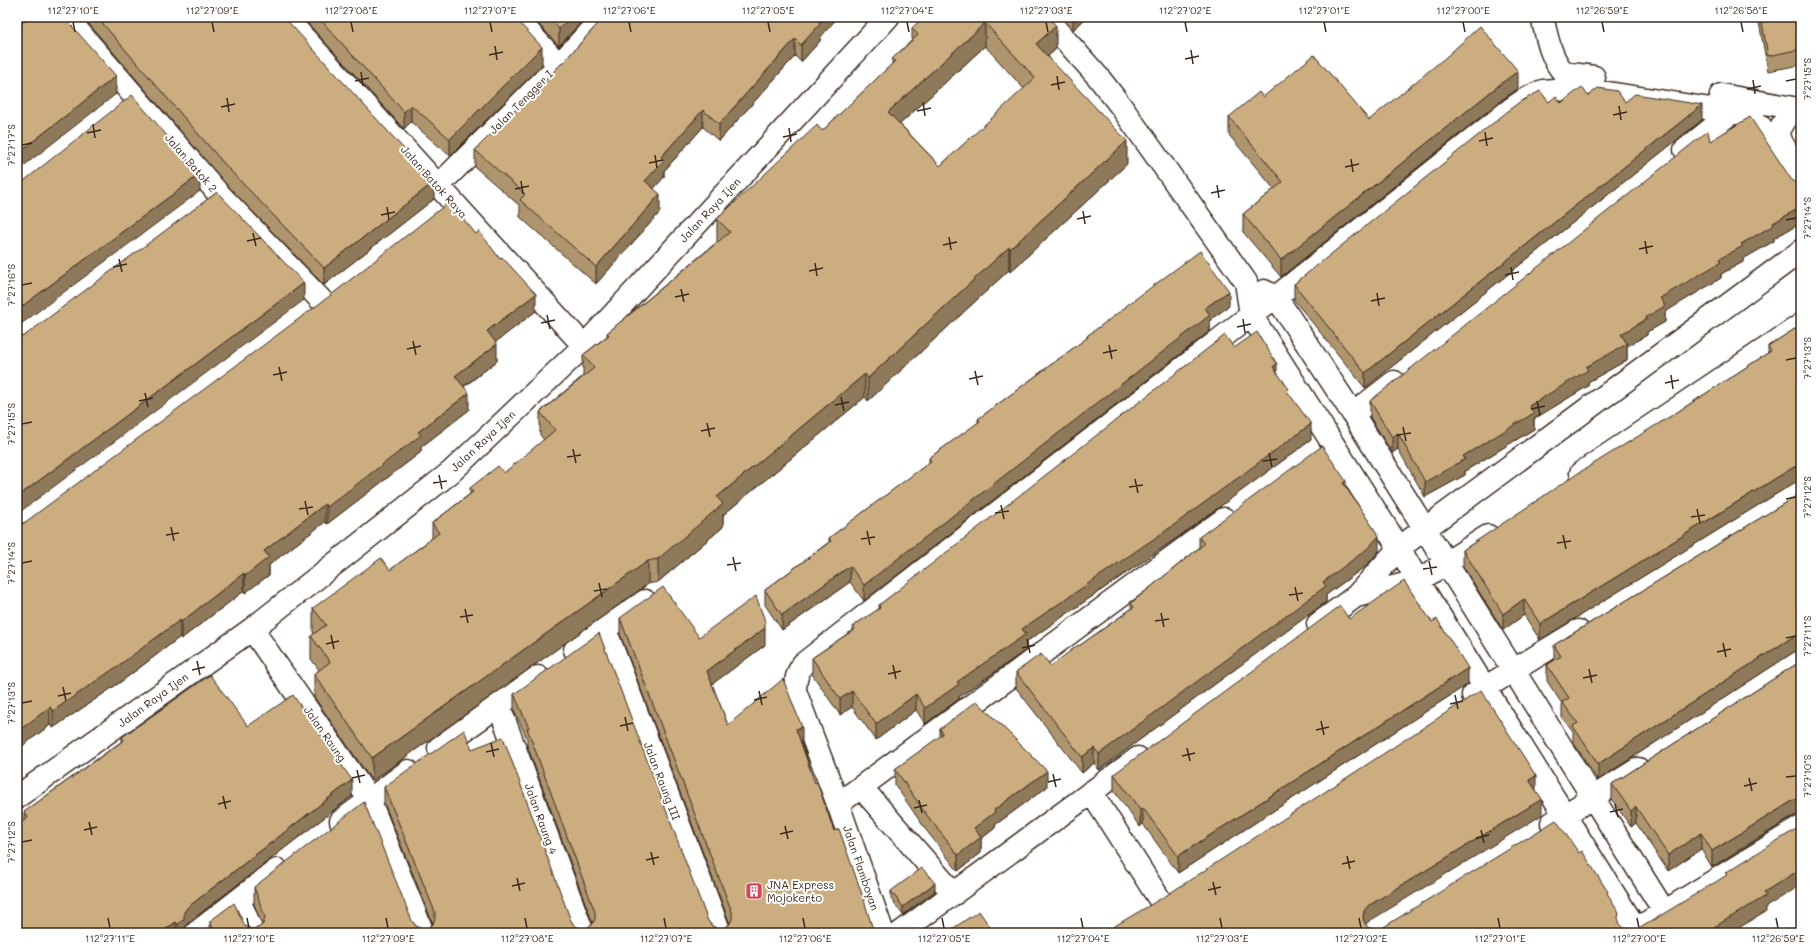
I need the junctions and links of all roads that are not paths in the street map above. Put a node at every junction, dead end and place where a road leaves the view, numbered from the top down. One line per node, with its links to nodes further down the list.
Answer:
1 (66, 17): 20 (street, Jalan Batok 2)
2 (285, 17): 14 (street, Jalan Batok Raya)
3 (515, 17): 8 (street)
4 (603, 17): 8 (street, Jalan Tengger I)
5 (888, 17): 22 (street, Jalan Raya Ijen)
6 (1045, 17): 17 (street)
7 (1542, 17): 9 (street)
8 (559, 65): 14 (street, Jalan Tengger I)
9 (1797, 101): 12 (street)
10 (1732, 112): 11 (street); 13 (street, Jalan Flamboyan); 18 (street, Jalan Flamboyan)
11 (1670, 161)
12 (1801, 172)
13 (1801, 188)
14 (445, 194): 15 (street, Jalan Tengger I); 22 (street, Jalan Batok Raya)
15 (434, 216)
16 (1801, 251): 28 (street)
17 (1246, 282): 18 (street); 19 (street)
18 (1276, 297): 19 (street, Jalan Flamboyan); 24 (street)
19 (1251, 315): 29 (street); 49 (street, Jalan Flamboyan)
20 (304, 316)
21 (1801, 325): 25 (street)
22 (584, 346): 35 (street, Jalan Raya Ijen)
23 (1409, 370): 24 (street)
24 (1353, 414): 28 (street)
25 (1565, 484)
26 (1240, 507): 44 (street)
27 (1506, 524): 30 (street)
28 (1425, 530): 29 (street); 30 (street)
29 (1399, 548): 31 (street); 33 (street)
30 (1446, 564): 31 (street); 38 (street)
31 (1418, 581): 33 (street); 39 (street)
32 (655, 594): 36 (street)
33 (1356, 596): 37 (street)
34 (1593, 622): 38 (street)
35 (252, 629): 46 (street, Jalan Raya Ijen); 47 (street, Jalan Raung)
36 (605, 629): 41 (street); 64 (street, Jalan Raung III)
37 (1300, 638)
38 (1513, 671): 39 (street); 48 (street)
39 (1485, 688): 40 (street); 50 (street)
40 (1458, 705)
41 (499, 706): 47 (street); 63 (street, Jalan Raung 4)
42 (1154, 745): 45 (street)
43 (1652, 760): 48 (street)
44 (861, 787): 49 (street); 56 (street)
45 (1091, 792): 55 (street); 56 (street)
46 (17, 797)
47 (369, 798): 52 (street); 62 (street, Jalan Raung)
48 (1593, 798): 50 (street); 58 (street)
49 (838, 804): 65 (street, Jalan Flamboyan)
50 (1565, 815): 53 (street); 59 (street)
51 (1801, 827): 58 (street)
52 (326, 832)
53 (1538, 832)
54 (295, 856): 57 (street)
55 (1180, 887)
56 (954, 894): 66 (street)
57 (239, 900): 60 (street); 61 (street)
58 (1664, 911): 59 (street)
59 (1633, 931)
60 (196, 933)
61 (253, 933)
62 (423, 933)
63 (583, 933)
64 (720, 933)
65 (883, 933)
66 (900, 933)

